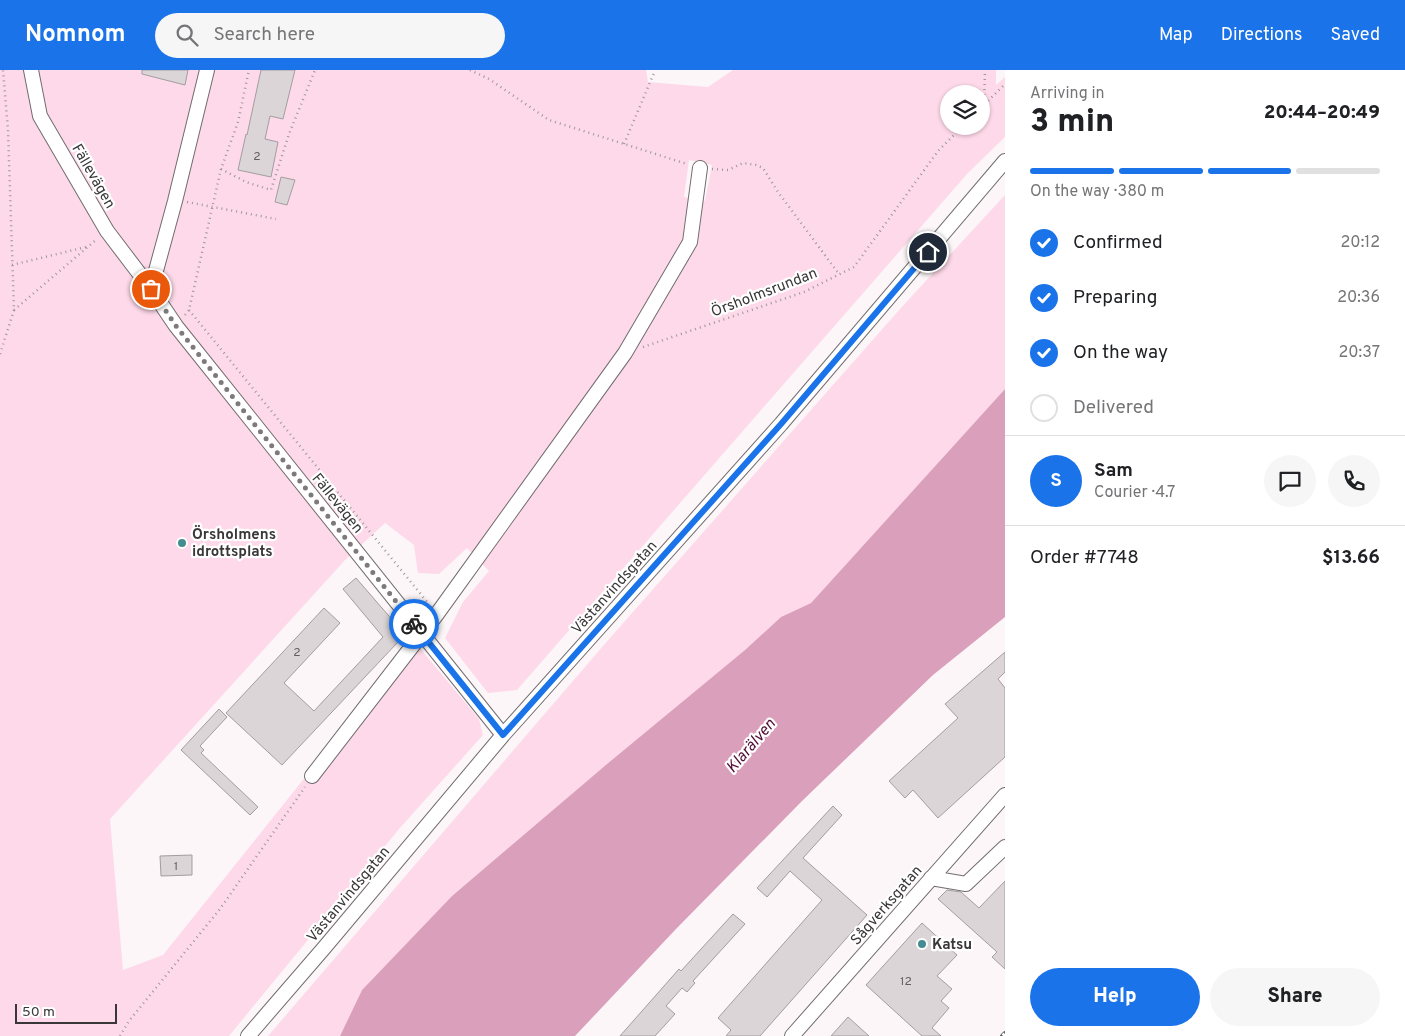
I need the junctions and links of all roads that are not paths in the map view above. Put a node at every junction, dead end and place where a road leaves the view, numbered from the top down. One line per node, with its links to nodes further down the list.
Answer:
1 (31, 70): 5 (street, Fällevägen)
2 (207, 70): 5 (street)
3 (1005, 161): 7 (street, Västanvindsgatan)
4 (700, 168): 6 (street)
5 (151, 289): 6 (street, Fällevägen)
6 (422, 634): 7 (street, Fällevägen); 8 (street)
7 (503, 735): 12 (street, Västanvindsgatan)
8 (312, 776)
9 (1005, 795): 11 (street, Sågverksgatan)
10 (1005, 847): 11 (street)
11 (932, 878): 13 (street, Sågverksgatan)
12 (248, 1036)
13 (792, 1036)

